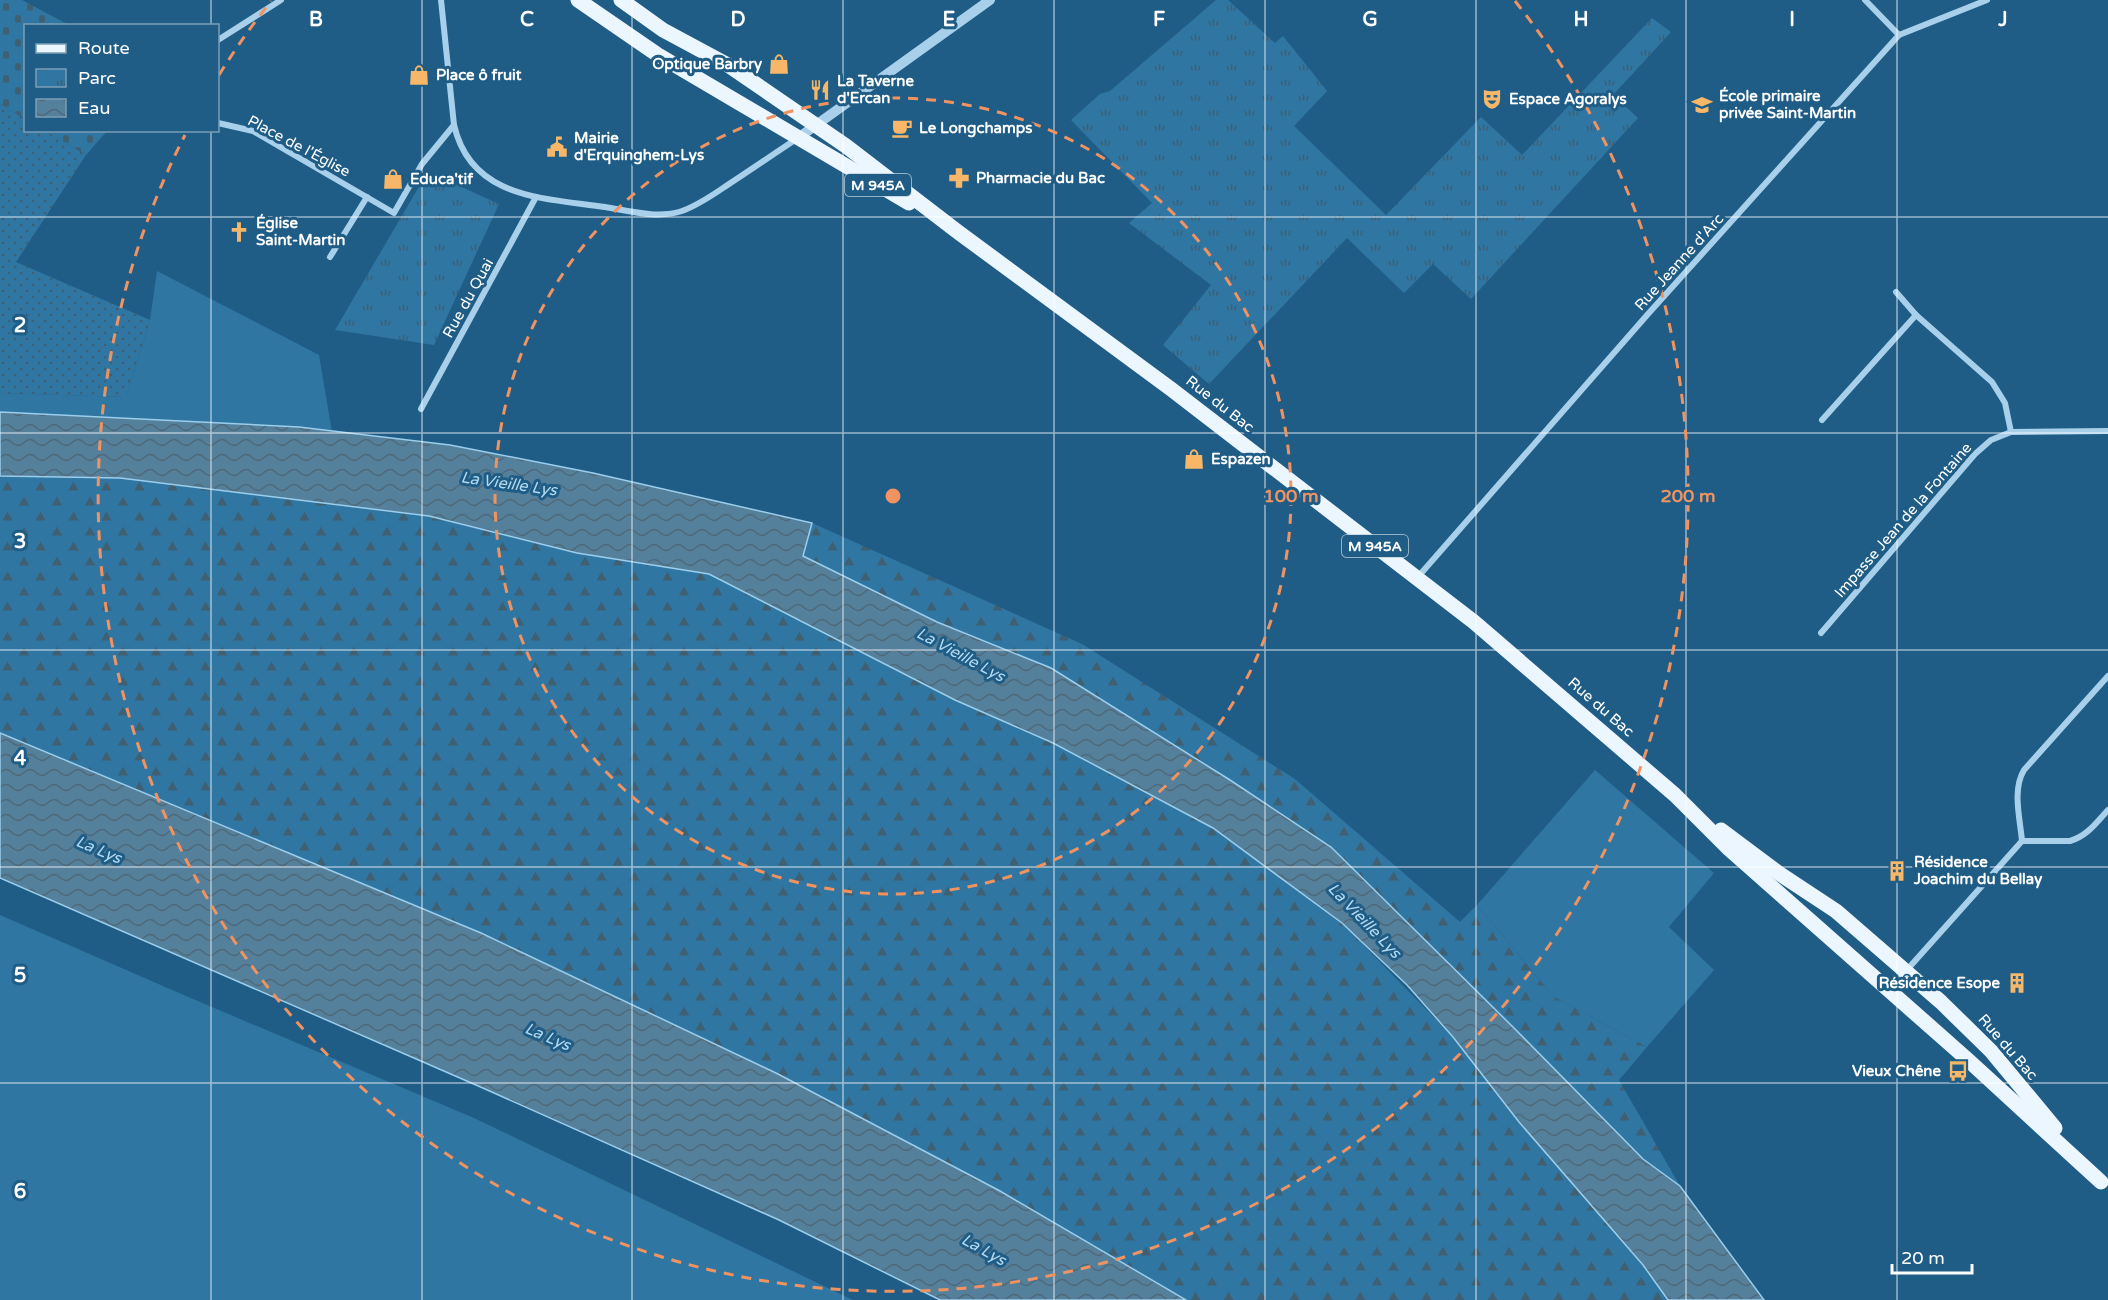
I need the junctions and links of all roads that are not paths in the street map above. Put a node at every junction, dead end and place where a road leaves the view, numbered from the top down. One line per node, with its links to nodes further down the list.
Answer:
1 (281, 0): 9 (street)
2 (441, 0): 11 (street)
3 (578, 0): 13 (main road, M 945A)
4 (621, 0): 12 (main road, M 945A)
5 (990, 0): 12 (street)
6 (1865, 0): 8 (street)
7 (1987, 0): 8 (street, Rue Jeanne d'Arc)
8 (1899, 35): 24 (street, Rue Jeanne d'Arc)
9 (219, 39)
10 (219, 123): 14 (street, Place de l'Église)
11 (454, 126): 14 (street, Place de l'Église); 15 (street)
12 (817, 126): 13 (street); 16 (main road, Rue du Bac / M 945A)
13 (798, 138): 15 (street); 16 (main road, Rue du Bac / M 945A)
14 (367, 197): 17 (street)
15 (536, 197): 20 (street, Rue du Quai)
16 (958, 232): 24 (main road, Rue du Bac / M 945A)
17 (330, 257)
18 (1896, 292): 19 (street)
19 (1916, 315): 21 (street); 23 (street)
20 (421, 410)
21 (1822, 420)
22 (2108, 431): 23 (street, Impasse Jean de la Fontaine)
23 (2011, 432): 25 (street, Impasse Jean de la Fontaine)
24 (1417, 578): 27 (main road, Rue du Bac / M 945A)
25 (1821, 633)
26 (2108, 676): 29 (street)
27 (1675, 795): 30 (main road, Rue du Bac / M 945A); 31 (main road, Rue du Bac / M 945A)
28 (2108, 810): 29 (street)
29 (2022, 841): 30 (street)
30 (1906, 971): 31 (street); 32 (main road, Rue du Bac / M 945A)
31 (1889, 990): 32 (main road, Rue du Bac / M 945A)
32 (2106, 1182)

